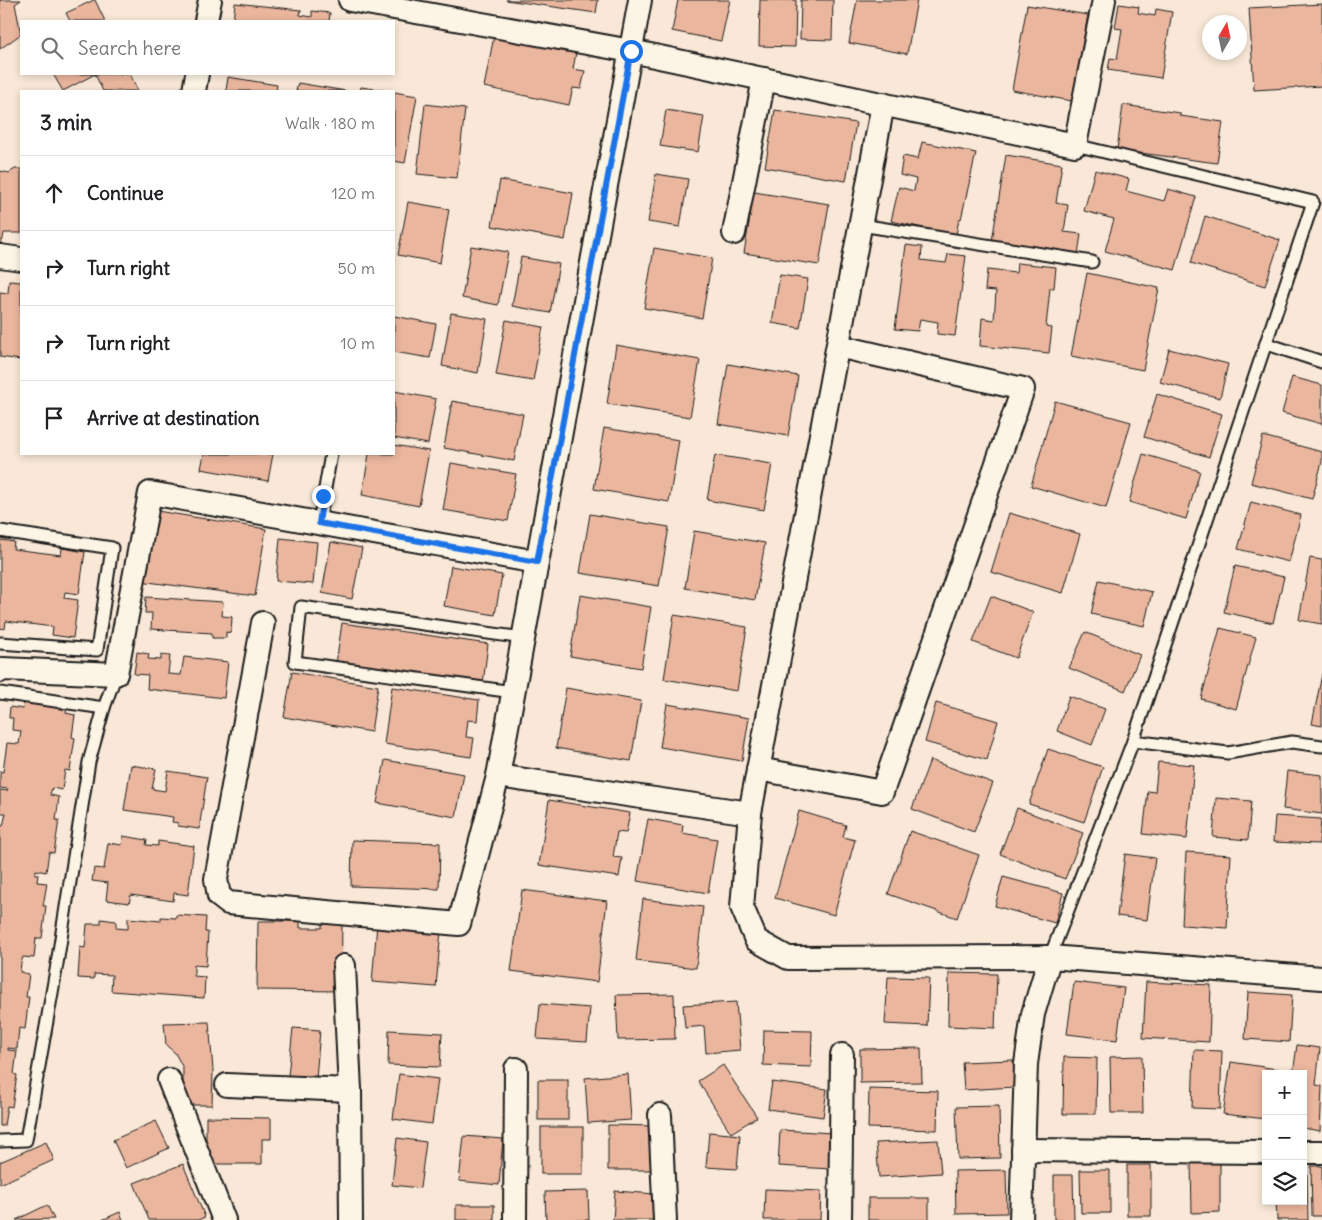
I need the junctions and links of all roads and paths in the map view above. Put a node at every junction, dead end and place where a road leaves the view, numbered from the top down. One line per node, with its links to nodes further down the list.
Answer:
1 (210, 0): 5 (street)
2 (350, 0): 6 (street)
3 (640, 0): 6 (street)
4 (1104, 0): 11 (street)
5 (206, 20)
6 (631, 51): 8 (street); 23 (street)
7 (197, 75): 9 (street)
8 (764, 79): 10 (street); 13 (street)
9 (194, 90)
10 (884, 104): 11 (street); 12 (street)
11 (1075, 145): 17 (lane)
12 (861, 225): 16 (lane); 18 (street)
13 (734, 234)
14 (0, 256): 15 (street)
15 (20, 259)
16 (1092, 262)
17 (1267, 344): 19 (lane); 32 (lane)
18 (838, 346): 34 (street); 34 (street)
19 (1322, 362)
20 (330, 455): 21 (lane)
21 (319, 523): 23 (street); 28 (street)
22 (0, 531): 26 (lane)
23 (537, 562): 25 (street)
24 (263, 623): 35 (street)
25 (523, 638): 29 (street); 29 (lane)
26 (0, 643)
27 (1, 665): 28 (street)
28 (116, 674): 31 (lane)
29 (513, 692): 35 (street)
30 (0, 693): 31 (lane)
31 (104, 708): 46 (lane)
32 (1133, 741): 33 (lane); 37 (lane)
33 (1322, 746)
34 (758, 769): 36 (street)
35 (498, 776): 36 (street)
36 (750, 813): 37 (street)
37 (1050, 957): 39 (street); 47 (street)
38 (344, 966): 44 (street)
39 (1322, 978)
40 (842, 1055): 55 (street)
41 (516, 1070): 53 (street)
42 (169, 1080): 51 (street)
43 (227, 1085): 44 (street)
44 (350, 1090): 52 (street)
45 (660, 1115): 54 (street)
46 (0, 1141)
47 (1024, 1150): 48 (street); 56 (street)
48 (1262, 1152)
49 (1307, 1152): 50 (street)
50 (1322, 1152)
51 (224, 1220)
52 (351, 1220)
53 (515, 1220)
54 (665, 1220)
55 (840, 1220)
56 (1021, 1220)

